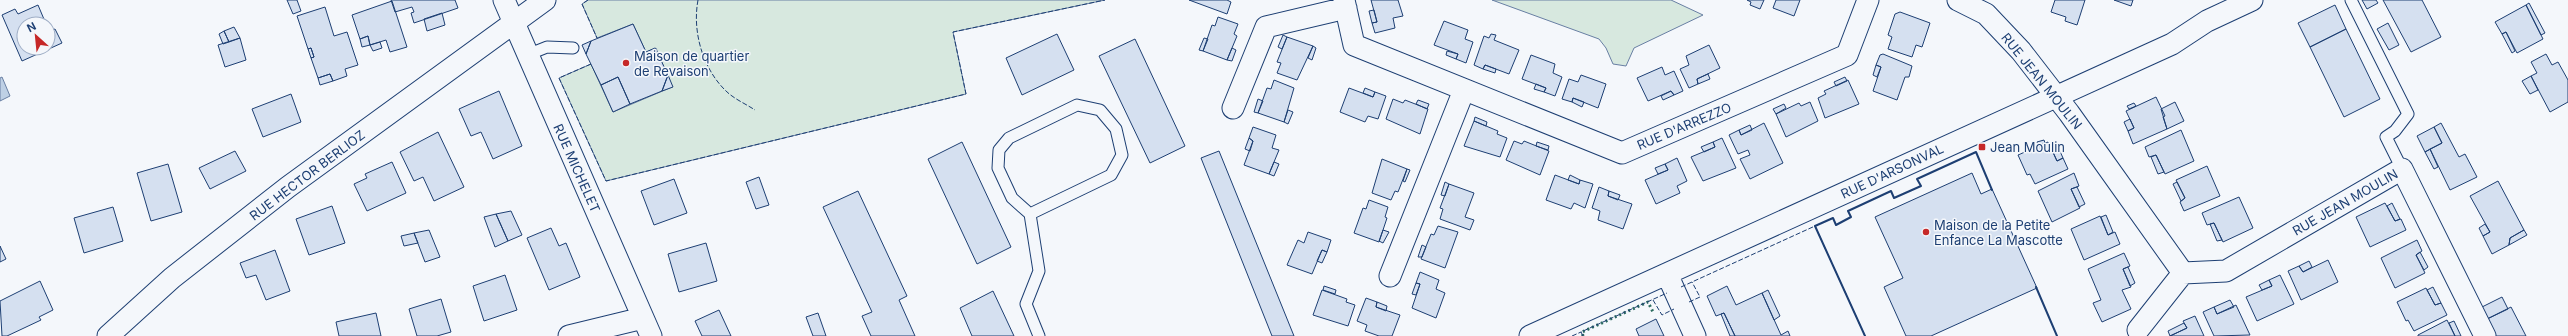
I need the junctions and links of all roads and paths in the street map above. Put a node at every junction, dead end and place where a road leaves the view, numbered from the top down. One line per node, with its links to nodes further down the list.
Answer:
1 (504, 0): 8 (street, RUE MICHELET)
2 (544, 0): 8 (street, RUE HECTOR BERLIOZ)
3 (1868, 0): 11 (street, RUE D'ARREZZO)
4 (1958, 0): 12 (street, RUE JEAN MOULIN)
5 (2252, 0): 12 (street, RUE D'ARSONVAL)
6 (2351, 0): 14 (lane)
7 (1345, 4): 11 (street, RUE D'ARREZZO); 13 (street, RUE D'ARREZZO)
8 (513, 22): 10 (street, RUE MICHELET); 21 (street, RUE HECTOR BERLIOZ)
9 (573, 48): 10 (lane)
10 (527, 54): 19 (street, RUE MICHELET)
11 (1464, 90): 18 (street)
12 (2057, 97): 16 (street, RUE JEAN MOULIN); 17 (street, RUE D'ARSONVAL)
13 (1233, 108)
14 (2402, 169): 16 (street, RUE JEAN MOULIN); 26 (street, RUE JEAN MOULIN)
15 (1030, 214): 15 (lane); 23 (lane)
16 (2183, 273): 20 (street)
17 (1667, 274): 24 (street, RUE D'ARSONVAL); 25 (street)
18 (1390, 276)
19 (647, 327): 22 (street)
20 (2138, 330)
21 (108, 336)
22 (569, 336)
23 (1039, 336)
24 (1530, 336)
25 (1695, 336)
26 (2485, 336)

